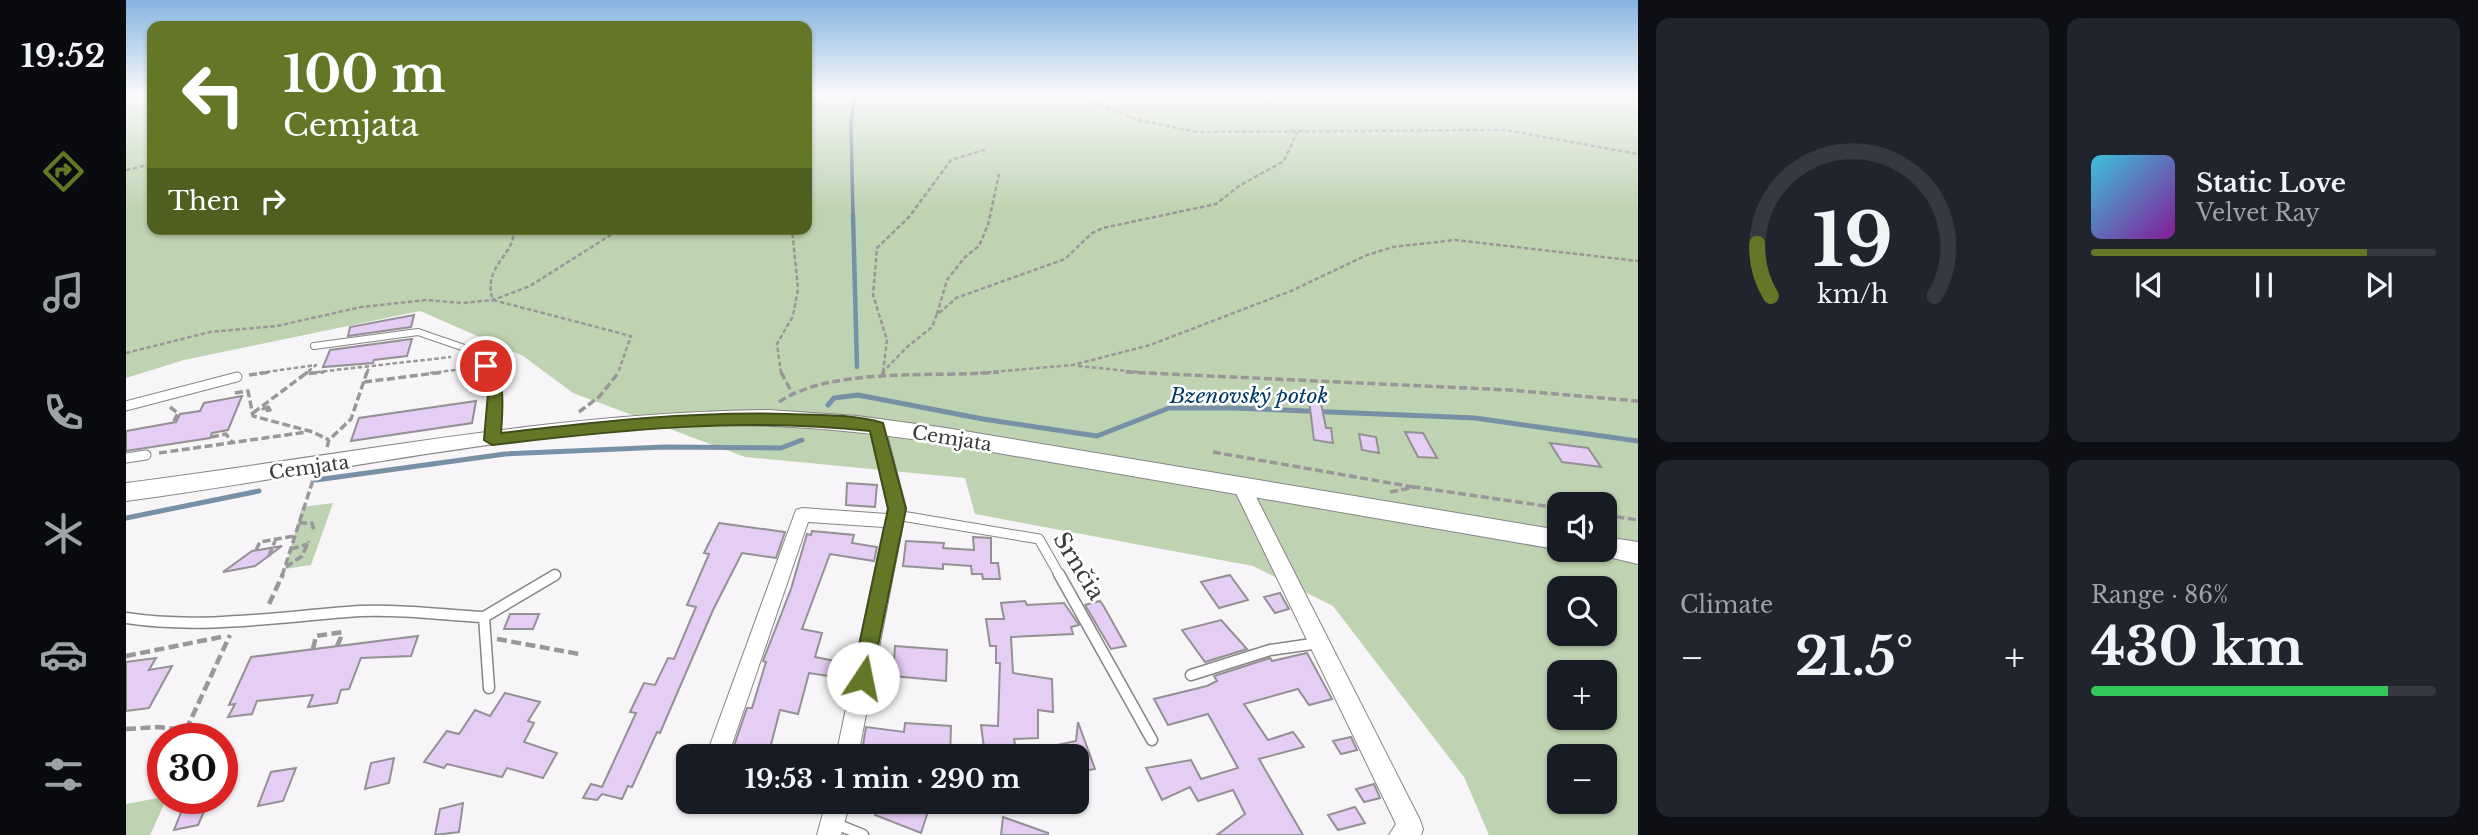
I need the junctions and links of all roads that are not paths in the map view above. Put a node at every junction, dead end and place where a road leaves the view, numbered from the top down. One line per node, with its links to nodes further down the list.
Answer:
1 (314, 346): 5 (lane)
2 (237, 377): 3 (lane)
3 (126, 406)
4 (877, 427): 5 (main road, Cemjata); 8 (main road, Cemjata); 10 (street)
5 (492, 440): 9 (main road, Cemjata)
6 (146, 455): 7 (lane)
7 (126, 458)
8 (1242, 487): 11 (main road, Cemjata); 17 (street)
9 (126, 492)
10 (895, 518): 20 (lane, Srnčia); 21 (street, Srnčia); 22 (street)
11 (1547, 538)
12 (1617, 549): 13 (main road)
13 (1638, 553)
14 (555, 575): 15 (lane)
15 (484, 617): 16 (lane); 19 (lane)
16 (126, 618)
17 (1319, 643): 18 (lane); 25 (street)
18 (1191, 675)
19 (489, 688)
20 (1152, 740)
21 (721, 744)
22 (849, 744)
23 (833, 820): 24 (lane)
24 (863, 835)
25 (1401, 835)

